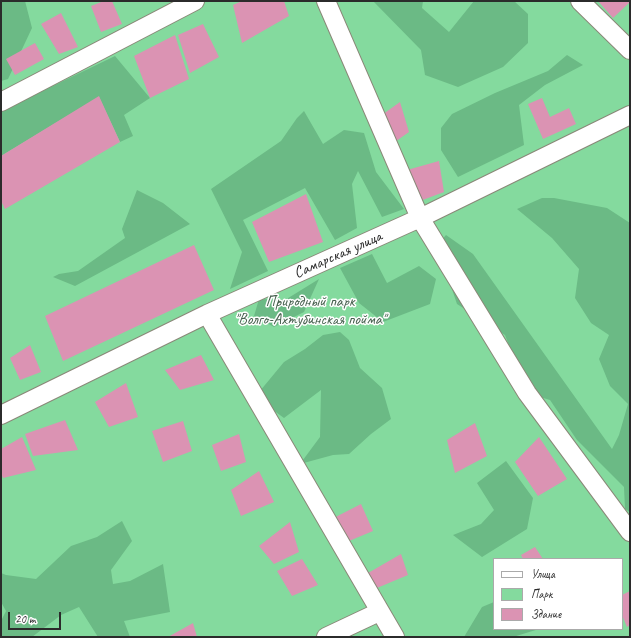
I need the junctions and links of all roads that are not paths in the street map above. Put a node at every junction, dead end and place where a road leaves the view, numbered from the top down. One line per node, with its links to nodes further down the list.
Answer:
1 (195, 1): 5 (street)
2 (326, 1): 7 (street)
3 (580, 1): 4 (street)
4 (630, 50)
5 (1, 102)
6 (630, 115): 7 (street, Самарская улица)
7 (420, 218): 8 (street, Самарская улица); 10 (street)
8 (207, 314): 9 (street, Самарская улица); 11 (street)
9 (1, 415)
10 (630, 532)
11 (379, 612): 12 (street); 13 (street)
12 (326, 637)
13 (395, 637)

